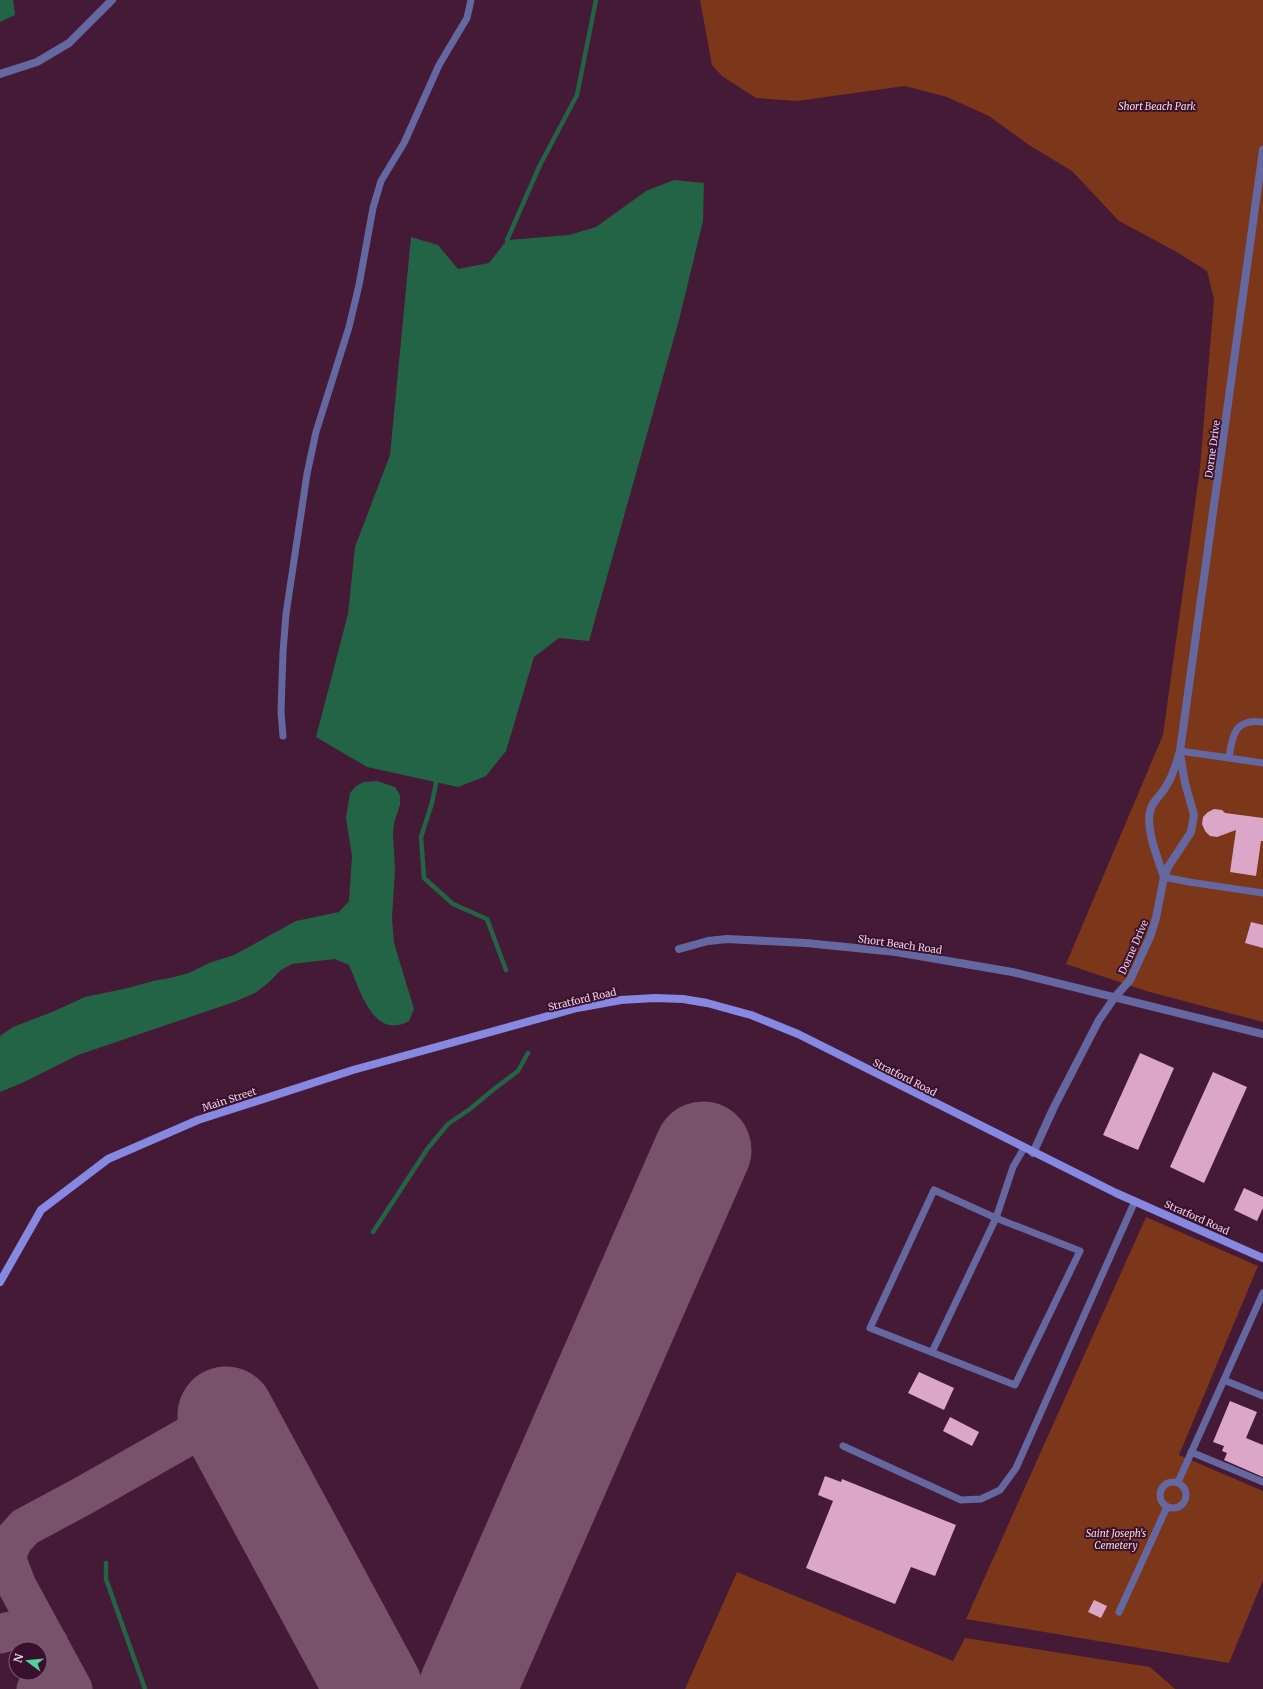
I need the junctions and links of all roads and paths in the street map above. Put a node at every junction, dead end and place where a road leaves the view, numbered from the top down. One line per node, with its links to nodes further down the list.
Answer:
1 (112, 0): 3 (street)
2 (471, 0): 6 (lane)
3 (0, 74)
4 (1263, 150): 7 (street, Dorne Drive)
5 (1263, 722): 8 (lane)
6 (283, 736)
7 (1180, 751): 8 (lane); 10 (street, Dorne Drive); 10 (street, Dorne Drive)
8 (1229, 758): 9 (lane)
9 (1263, 763)
10 (1164, 877): 11 (lane); 13 (street, Dorne Drive)
11 (1263, 893)
12 (679, 948): 13 (street, Short Beach Road)
13 (1115, 997): 15 (street, Short Beach Road); 17 (street)
14 (520, 1023): 16 (main road, Stratford Road); 21 (main road, Main Street)
15 (1263, 1034)
16 (1024, 1148): 17 (main road, Stratford Road); 19 (lane)
17 (1033, 1153): 18 (main road, Stratford Road)
18 (1135, 1201): 20 (main road, Stratford Road); 26 (lane)
19 (996, 1218): 23 (lane); 23 (lane); 23 (lane)
20 (1263, 1258)
21 (0, 1282)
22 (1263, 1293): 24 (lane)
23 (932, 1352)
24 (1224, 1380): 25 (lane); 27 (lane)
25 (1263, 1396)
26 (843, 1446)
27 (1191, 1452): 28 (lane); 29 (lane)
28 (1178, 1482): 30 (lane); 30 (lane)
29 (1263, 1482)
30 (1166, 1507): 31 (lane)
31 (1119, 1612)

